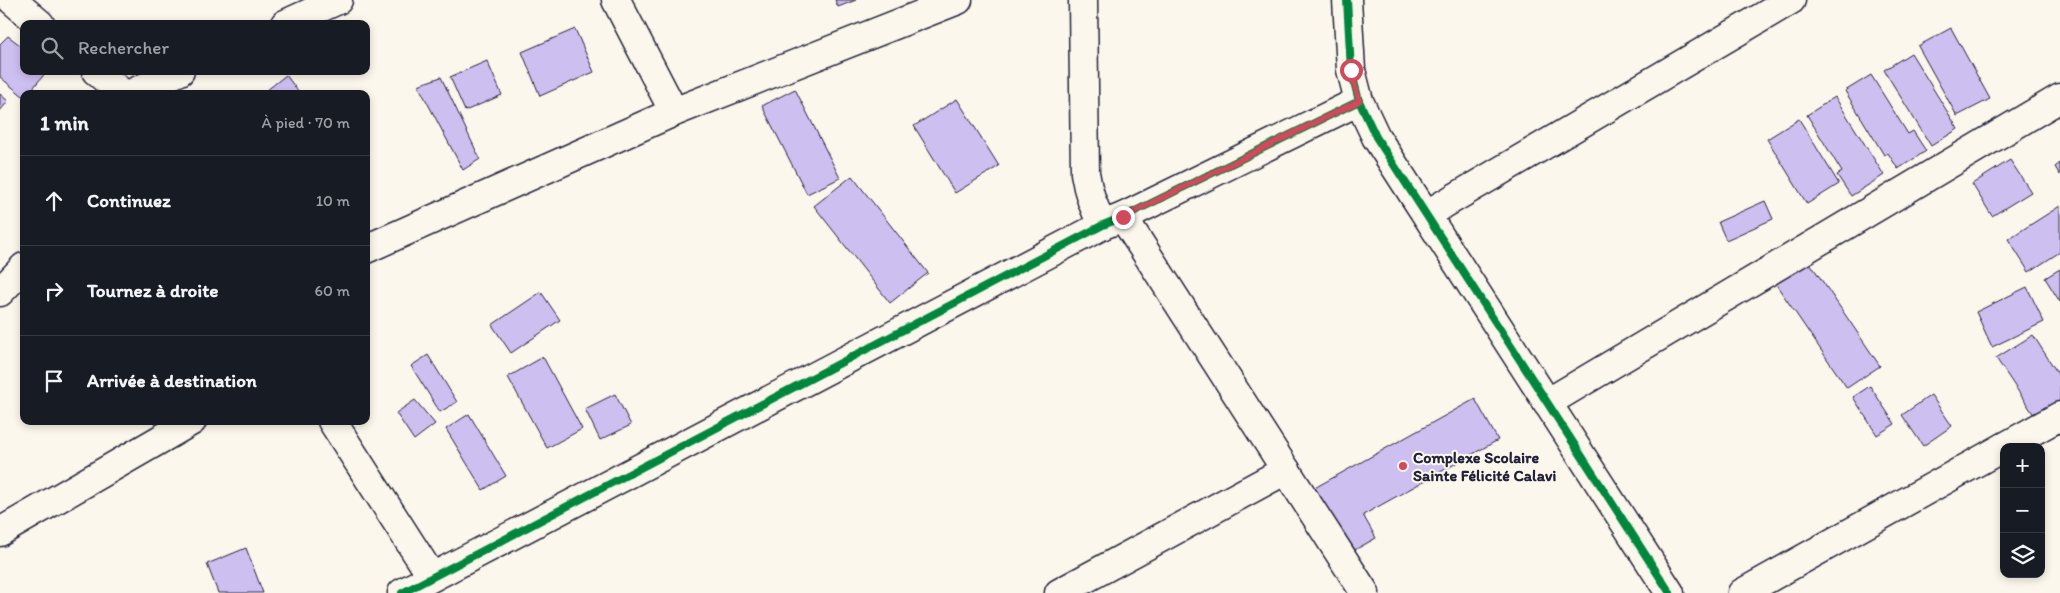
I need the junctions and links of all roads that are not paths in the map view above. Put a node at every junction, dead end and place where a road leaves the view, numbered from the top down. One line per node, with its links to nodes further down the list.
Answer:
1 (12, 0): 8 (street)
2 (338, 0): 9 (street)
3 (616, 0): 16 (street)
4 (958, 0): 16 (street)
5 (1083, 0): 18 (street)
6 (1347, 0): 15 (street)
7 (1791, 0): 17 (street)
8 (35, 20)
9 (294, 20)
10 (101, 75): 12 (street)
11 (171, 75): 13 (street)
12 (117, 90)
13 (139, 90)
14 (2060, 98): 22 (street)
15 (1359, 101): 17 (street); 18 (street)
16 (674, 112): 19 (street)
17 (1427, 214): 22 (street)
18 (1113, 221): 28 (street); 30 (street)
19 (370, 247)
20 (20, 271): 21 (street)
21 (0, 292)
22 (1547, 403): 34 (street)
23 (2060, 416): 26 (street)
24 (185, 425): 29 (street)
25 (335, 425): 30 (street)
26 (2011, 443)
27 (2000, 449): 35 (street)
28 (1286, 470): 32 (street); 33 (street)
29 (0, 532)
30 (432, 577): 31 (street)
31 (402, 593)
32 (1059, 593)
33 (1365, 593)
34 (1670, 593)
35 (1742, 593)

